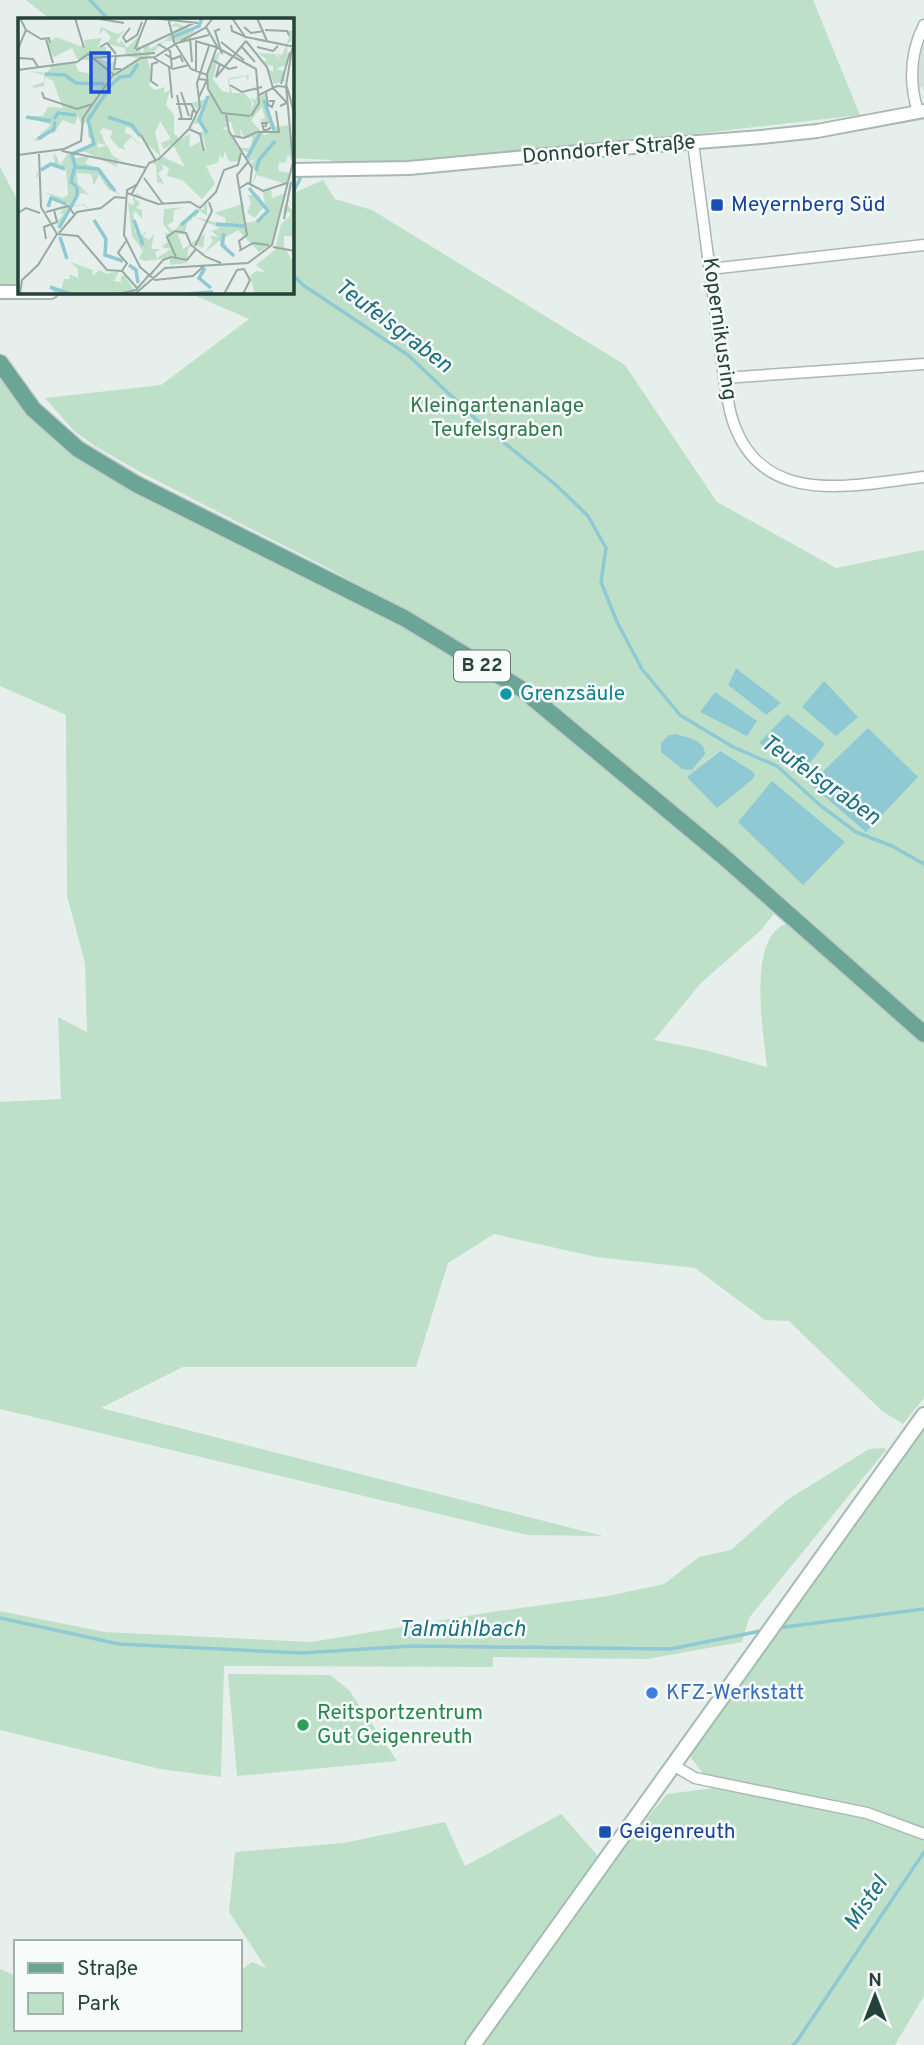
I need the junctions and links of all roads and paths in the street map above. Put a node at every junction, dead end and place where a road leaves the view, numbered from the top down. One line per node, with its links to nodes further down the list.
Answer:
1 (924, 25): 2 (street)
2 (921, 112): 3 (street, Donndorfer Straße)
3 (693, 143): 4 (street, Donndorfer Straße); 6 (street, Kopernikusring)
4 (294, 170)
5 (924, 245): 6 (street)
6 (710, 269): 11 (street, Kopernikusring)
7 (0, 292): 8 (street)
8 (18, 292)
9 (0, 363): 13 (main road, B 22)
10 (924, 364): 11 (street)
11 (724, 377): 12 (street, Kopernikusring)
12 (924, 477)
13 (924, 1034)
14 (924, 1415): 15 (main road)
15 (673, 1765): 16 (street); 17 (main road)
16 (924, 1834)
17 (473, 2045)

